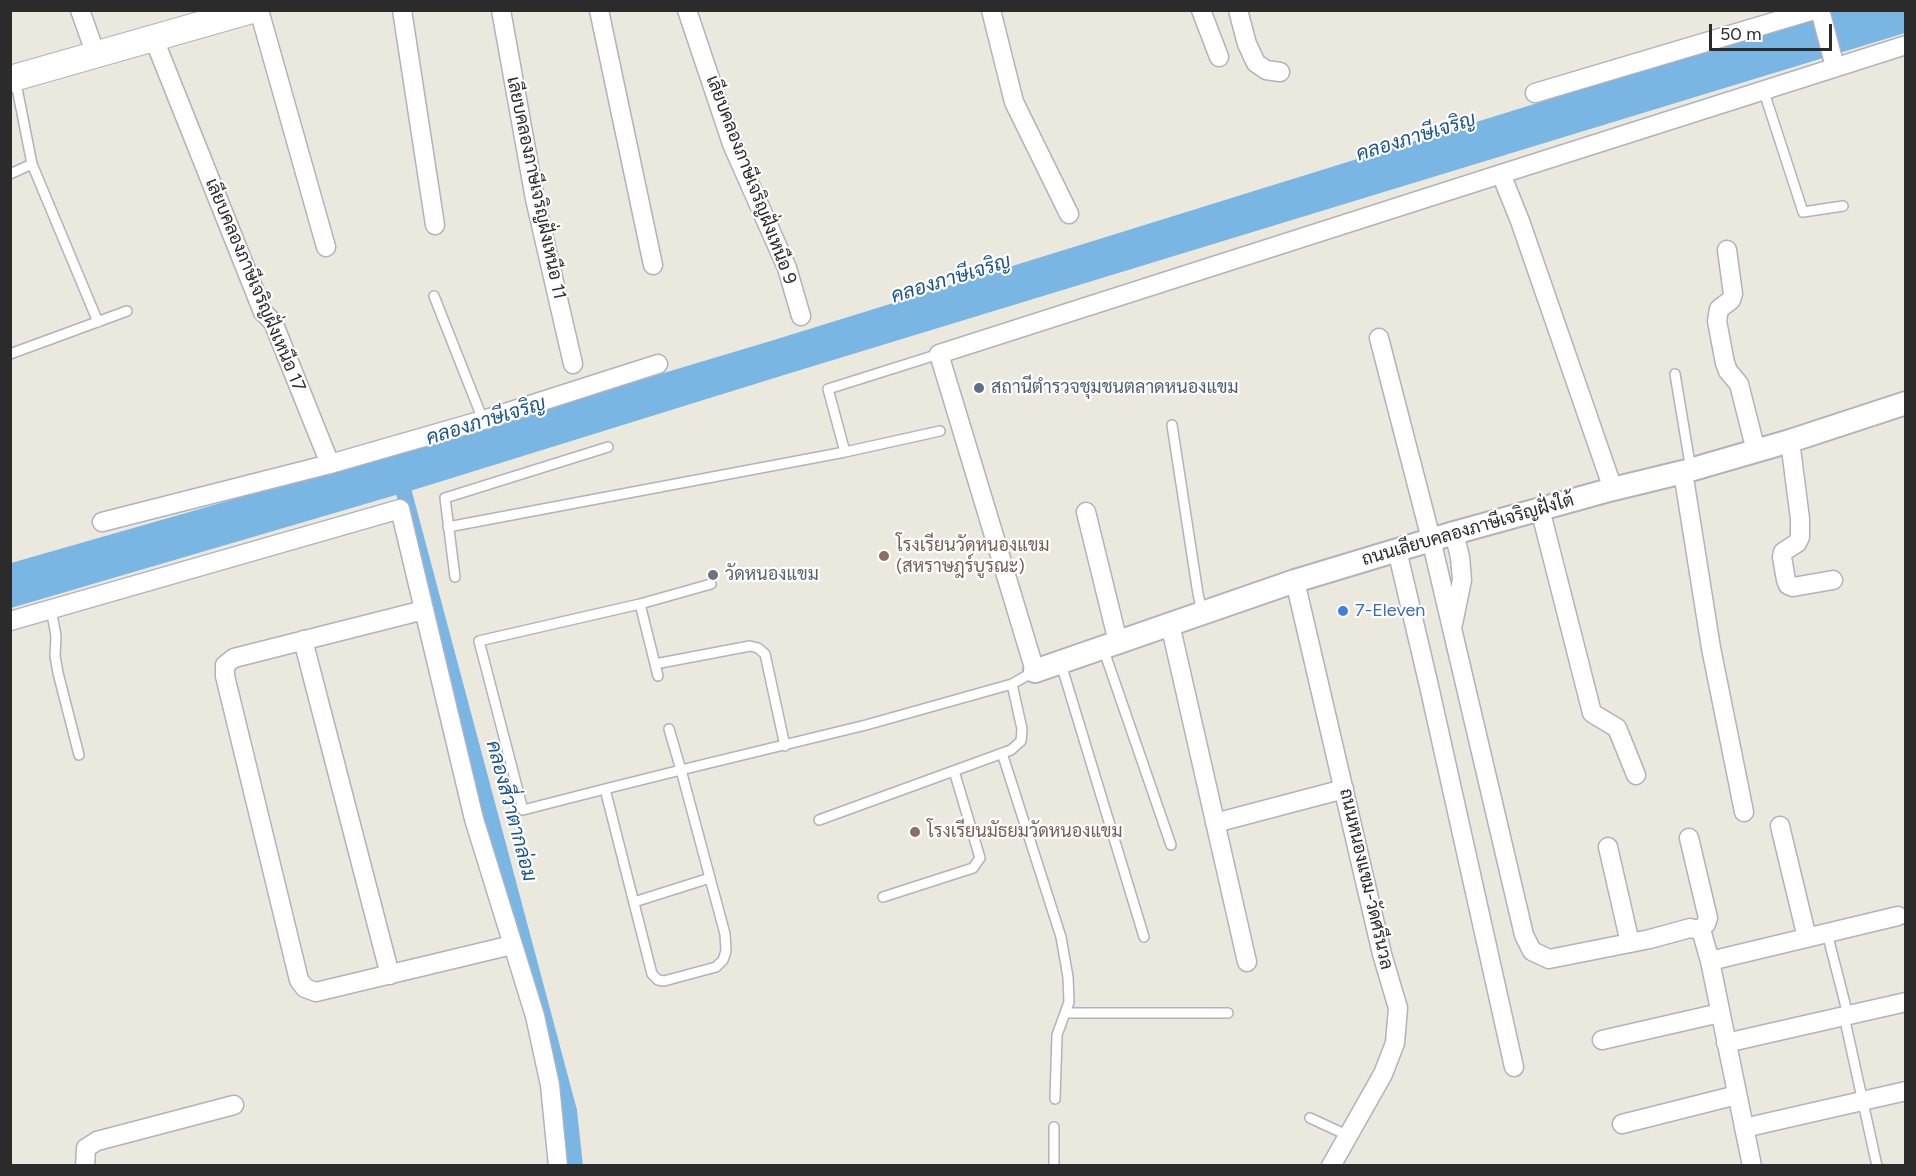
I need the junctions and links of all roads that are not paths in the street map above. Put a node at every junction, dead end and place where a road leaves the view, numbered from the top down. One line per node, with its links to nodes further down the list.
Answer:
1 (80, 10): 14 (street)
2 (252, 10): 12 (main road)
3 (259, 10): 27 (street)
4 (402, 10): 26 (street)
5 (501, 10): 37 (street, เลียบคลองภาษีเจริญฝั่งเหนือ 11)
6 (599, 10): 29 (street)
7 (687, 10): 32 (street, เลียบคลองภาษีเจริญฝั่งเหนือ 9)
8 (991, 10): 25 (street)
9 (1201, 10): 15 (street)
10 (1238, 10): 17 (street)
11 (1818, 11): 16 (street); 20 (street)
12 (154, 39): 14 (main road); 48 (street, เลียบคลองภาษีเจริญฝั่งเหนือ 17)
13 (1905, 45): 16 (street)
14 (96, 55): 18 (main road)
15 (1218, 57)
16 (1834, 63): 19 (street)
17 (1280, 72)
18 (13, 78): 21 (lane)
19 (1763, 89): 23 (street); 24 (lane)
20 (1535, 93)
21 (32, 164): 22 (lane); 33 (lane)
22 (10, 174)
23 (1501, 174): 36 (street); 50 (street)
24 (1843, 206)
25 (1069, 214)
26 (435, 225)
27 (326, 247)
28 (1727, 250): 46 (street)
29 (653, 265)
30 (434, 296): 41 (lane)
31 (127, 310): 33 (lane)
32 (801, 316)
33 (99, 322): 35 (lane)
34 (1379, 338): 56 (street)
35 (10, 354)
36 (939, 354): 47 (lane); 73 (street)
37 (573, 364)
38 (658, 364): 41 (street)
39 (1675, 374): 49 (lane)
40 (1905, 403): 44 (street, ถนนเลียบคลองภาษีเจริญฝั่งใต้)
41 (483, 420): 48 (street)
42 (1172, 424): 65 (lane)
43 (940, 431): 47 (lane)
44 (1790, 441): 46 (street, ถนนเลียบคลองภาษีเจริญฝั่งใต้); 60 (street)
45 (608, 447): 54 (lane)
46 (1756, 451): 49 (street, ถนนเลียบคลองภาษีเจริญฝั่งใต้)
47 (845, 452): 54 (lane)
48 (330, 464): 53 (street)
49 (1687, 471): 50 (street, ถนนเลียบคลองภาษีเจริญฝั่งใต้); 85 (street)
50 (1613, 489): 51 (street, ถนนเลียบคลองภาษีเจริญฝั่งใต้)
51 (1540, 509): 55 (street, ถนนเลียบคลองภาษีเจริญฝั่งใต้); 82 (street)
52 (1086, 512): 70 (street)
53 (102, 522)
54 (448, 526): 58 (lane)
55 (1454, 532): 56 (street, ถนนเลียบคลองภาษีเจริญฝั่งใต้); 68 (street)
56 (1431, 539): 57 (street, ถนนเลียบคลองภาษีเจริญฝั่งใต้); 68 (street)
57 (1397, 550): 59 (street, ถนนเลียบคลองภาษีเจริญฝั่งใต้); 112 (street)
58 (455, 577)
59 (1295, 580): 65 (street, ถนนเลียบคลองภาษีเจริญฝั่งใต้); 84 (street, ถนนหนองแขม-วัดศรีนวล)
60 (1833, 580)
61 (711, 584): 62 (lane)
62 (640, 604): 72 (lane); 83 (lane)
63 (51, 609): 64 (street); 66 (street); 79 (lane)
64 (424, 610): 69 (street); 101 (street)
65 (1203, 612): 67 (street, ถนนเลียบคลองภาษีเจริญฝั่งใต้)
66 (10, 621)
67 (1170, 624): 70 (street, ถนนเลียบคลองภาษีเจริญฝั่งใต้); 87 (street)
68 (1452, 628): 100 (street)
69 (303, 640): 104 (street); 104 (street)
70 (1110, 644): 71 (street, ถนนเลียบคลองภาษีเจริญฝั่งใต้); 90 (lane)
71 (1060, 661): 73 (street, ถนนเลียบคลองภาษีเจริญฝั่งใต้); 98 (lane)
72 (655, 664): 74 (lane); 77 (lane)
73 (1035, 671): 75 (lane)
74 (658, 676)
75 (1012, 684): 77 (lane); 78 (lane)
76 (669, 729): 80 (lane)
77 (785, 746): 80 (lane)
78 (1002, 753): 81 (lane); 106 (lane)
79 (79, 755)
80 (681, 770): 83 (lane); 92 (lane)
81 (954, 771): 86 (lane); 93 (lane)
82 (1636, 775)
83 (605, 789): 94 (lane)
84 (1344, 789): 87 (street); 122 (street, ถนนหนองแขม-วัดศรีนวล)
85 (1744, 812)
86 (819, 820)
87 (1215, 823): 103 (street)
88 (1780, 826): 99 (street)
89 (1689, 837): 96 (street)
90 (1171, 844)
91 (1608, 847): 100 (street)
92 (710, 878): 94 (lane); 94 (lane)
93 (883, 897)
94 (634, 902)
95 (1898, 916): 97 (street)
96 (1699, 930): 100 (street); 102 (street)
97 (1827, 933): 99 (street); 109 (lane)
98 (1144, 937)
99 (1807, 938): 102 (street)
100 (1630, 943)
101 (512, 945): 104 (street); 124 (street)
102 (1710, 961): 108 (street)
103 (1247, 962)
104 (390, 975)
105 (1905, 1002): 109 (street)
106 (1065, 1013): 107 (lane); 115 (lane)
107 (1228, 1013)
108 (1720, 1013): 110 (street); 111 (street)
109 (1846, 1016): 111 (street); 116 (lane)
110 (1602, 1040)
111 (1726, 1043): 114 (street)
112 (1514, 1067)
113 (1905, 1091): 116 (street)
114 (1737, 1095): 119 (street); 121 (street)
115 (1055, 1099)
116 (1863, 1101): 121 (street); 128 (lane)
117 (234, 1105): 123 (street)
118 (1310, 1118): 122 (lane)
119 (1622, 1124)
120 (1054, 1127): 125 (lane)
121 (1744, 1128): 127 (street)
122 (1350, 1136): 126 (street, ถนนหนองแขม-วัดศรีนวล)
123 (85, 1166)
124 (558, 1166)
125 (1054, 1166)
126 (1331, 1166)
127 (1752, 1166)
128 (1877, 1166)

